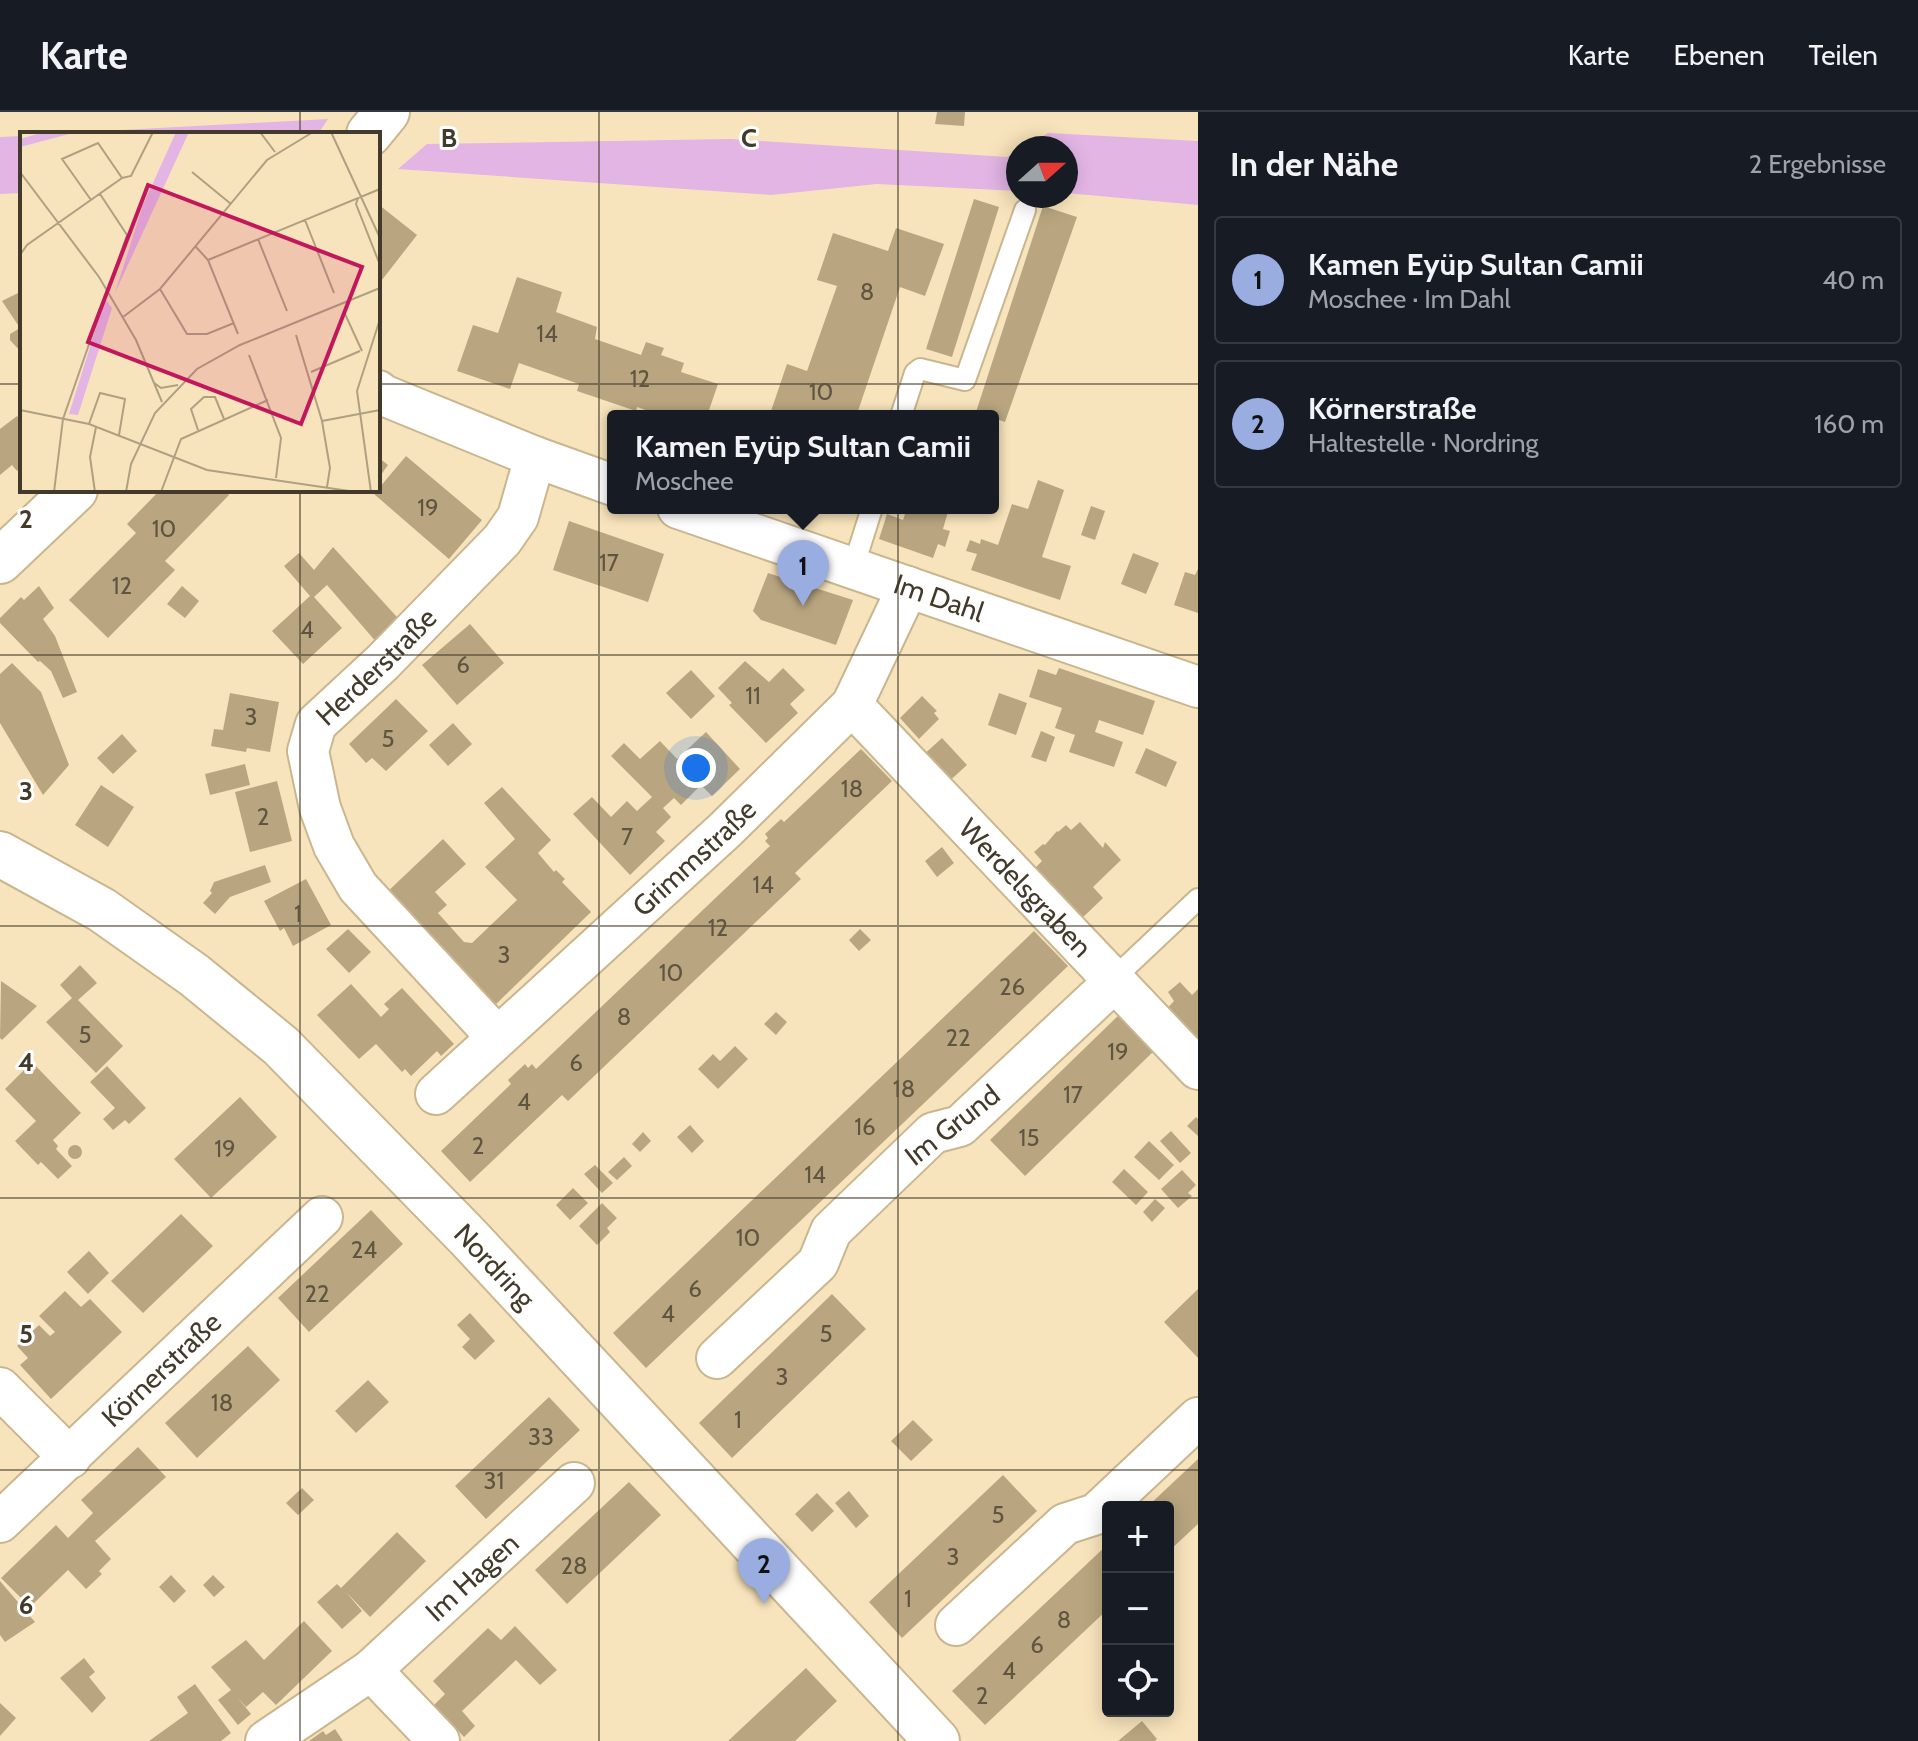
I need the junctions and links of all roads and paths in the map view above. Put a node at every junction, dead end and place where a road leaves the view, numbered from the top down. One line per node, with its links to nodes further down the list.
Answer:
1 (387, 112): 2 (main road)
2 (371, 132)
3 (1025, 210): 5 (lane)
4 (380, 393): 6 (street)
5 (903, 410)
6 (535, 457): 7 (street); 19 (street, Herderstraße)
7 (607, 483)
8 (73, 492): 11 (main road)
9 (870, 514): 12 (lane)
10 (728, 516): 12 (street, Im Dahl)
11 (0, 561)
12 (853, 568): 13 (street, Im Dahl)
13 (908, 587): 14 (street, Im Dahl); 15 (street, Grimmstraße)
14 (1198, 687)
15 (852, 705): 18 (street, Werdelsgraben); 19 (street, Grimmstraße)
16 (0, 854): 33 (main road, Nordring)
17 (1198, 899): 18 (lane, Im Grund)
18 (1115, 981): 20 (street, Werdelsgraben); 23 (street, Im Grund)
19 (497, 1037): 21 (street, Grimmstraße)
20 (1198, 1069)
21 (436, 1094)
22 (322, 1217): 26 (street, Körnerstraße)
23 (717, 1358)
24 (0, 1388): 26 (street)
25 (1198, 1418): 29 (street)
26 (70, 1458): 28 (street, Körnerstraße)
27 (574, 1483): 30 (street, Im Hagen)
28 (0, 1522)
29 (956, 1625)
30 (371, 1670): 31 (street, Im Hagen); 32 (street)
31 (266, 1741)
32 (439, 1741)
33 (937, 1741)

